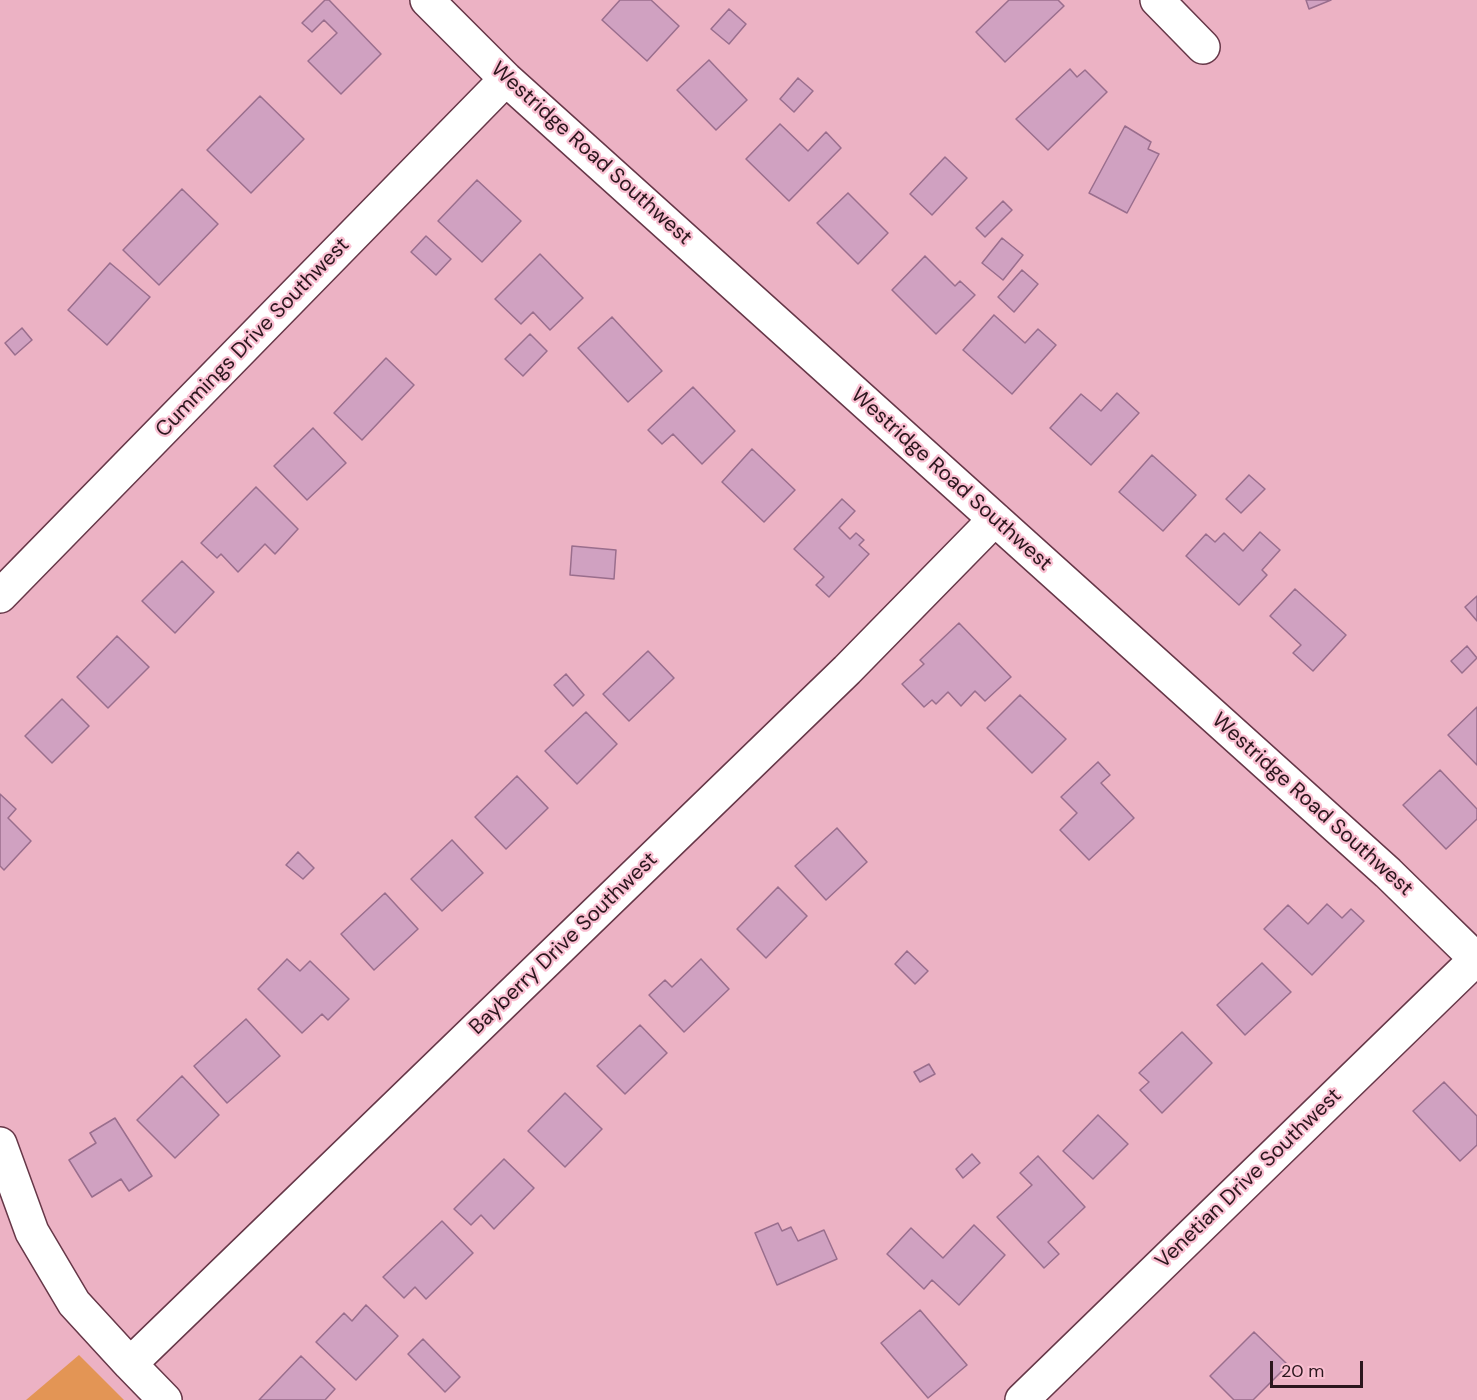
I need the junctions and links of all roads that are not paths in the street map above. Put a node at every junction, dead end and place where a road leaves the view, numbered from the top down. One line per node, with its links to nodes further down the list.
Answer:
1 (427, 0): 4 (street, Westridge Road Southwest)
2 (1157, 0): 3 (street)
3 (1203, 47)
4 (506, 79): 5 (street, Westridge Road Southwest); 6 (street, Cummings Drive Southwest)
5 (995, 519): 7 (street, Westridge Road Southwest); 9 (street, Bayberry Drive Southwest)
6 (0, 596)
7 (1477, 959): 11 (street, Venetian Drive Southwest)
8 (0, 1144): 9 (street)
9 (130, 1365): 10 (street)
10 (165, 1400)
11 (1022, 1400)

